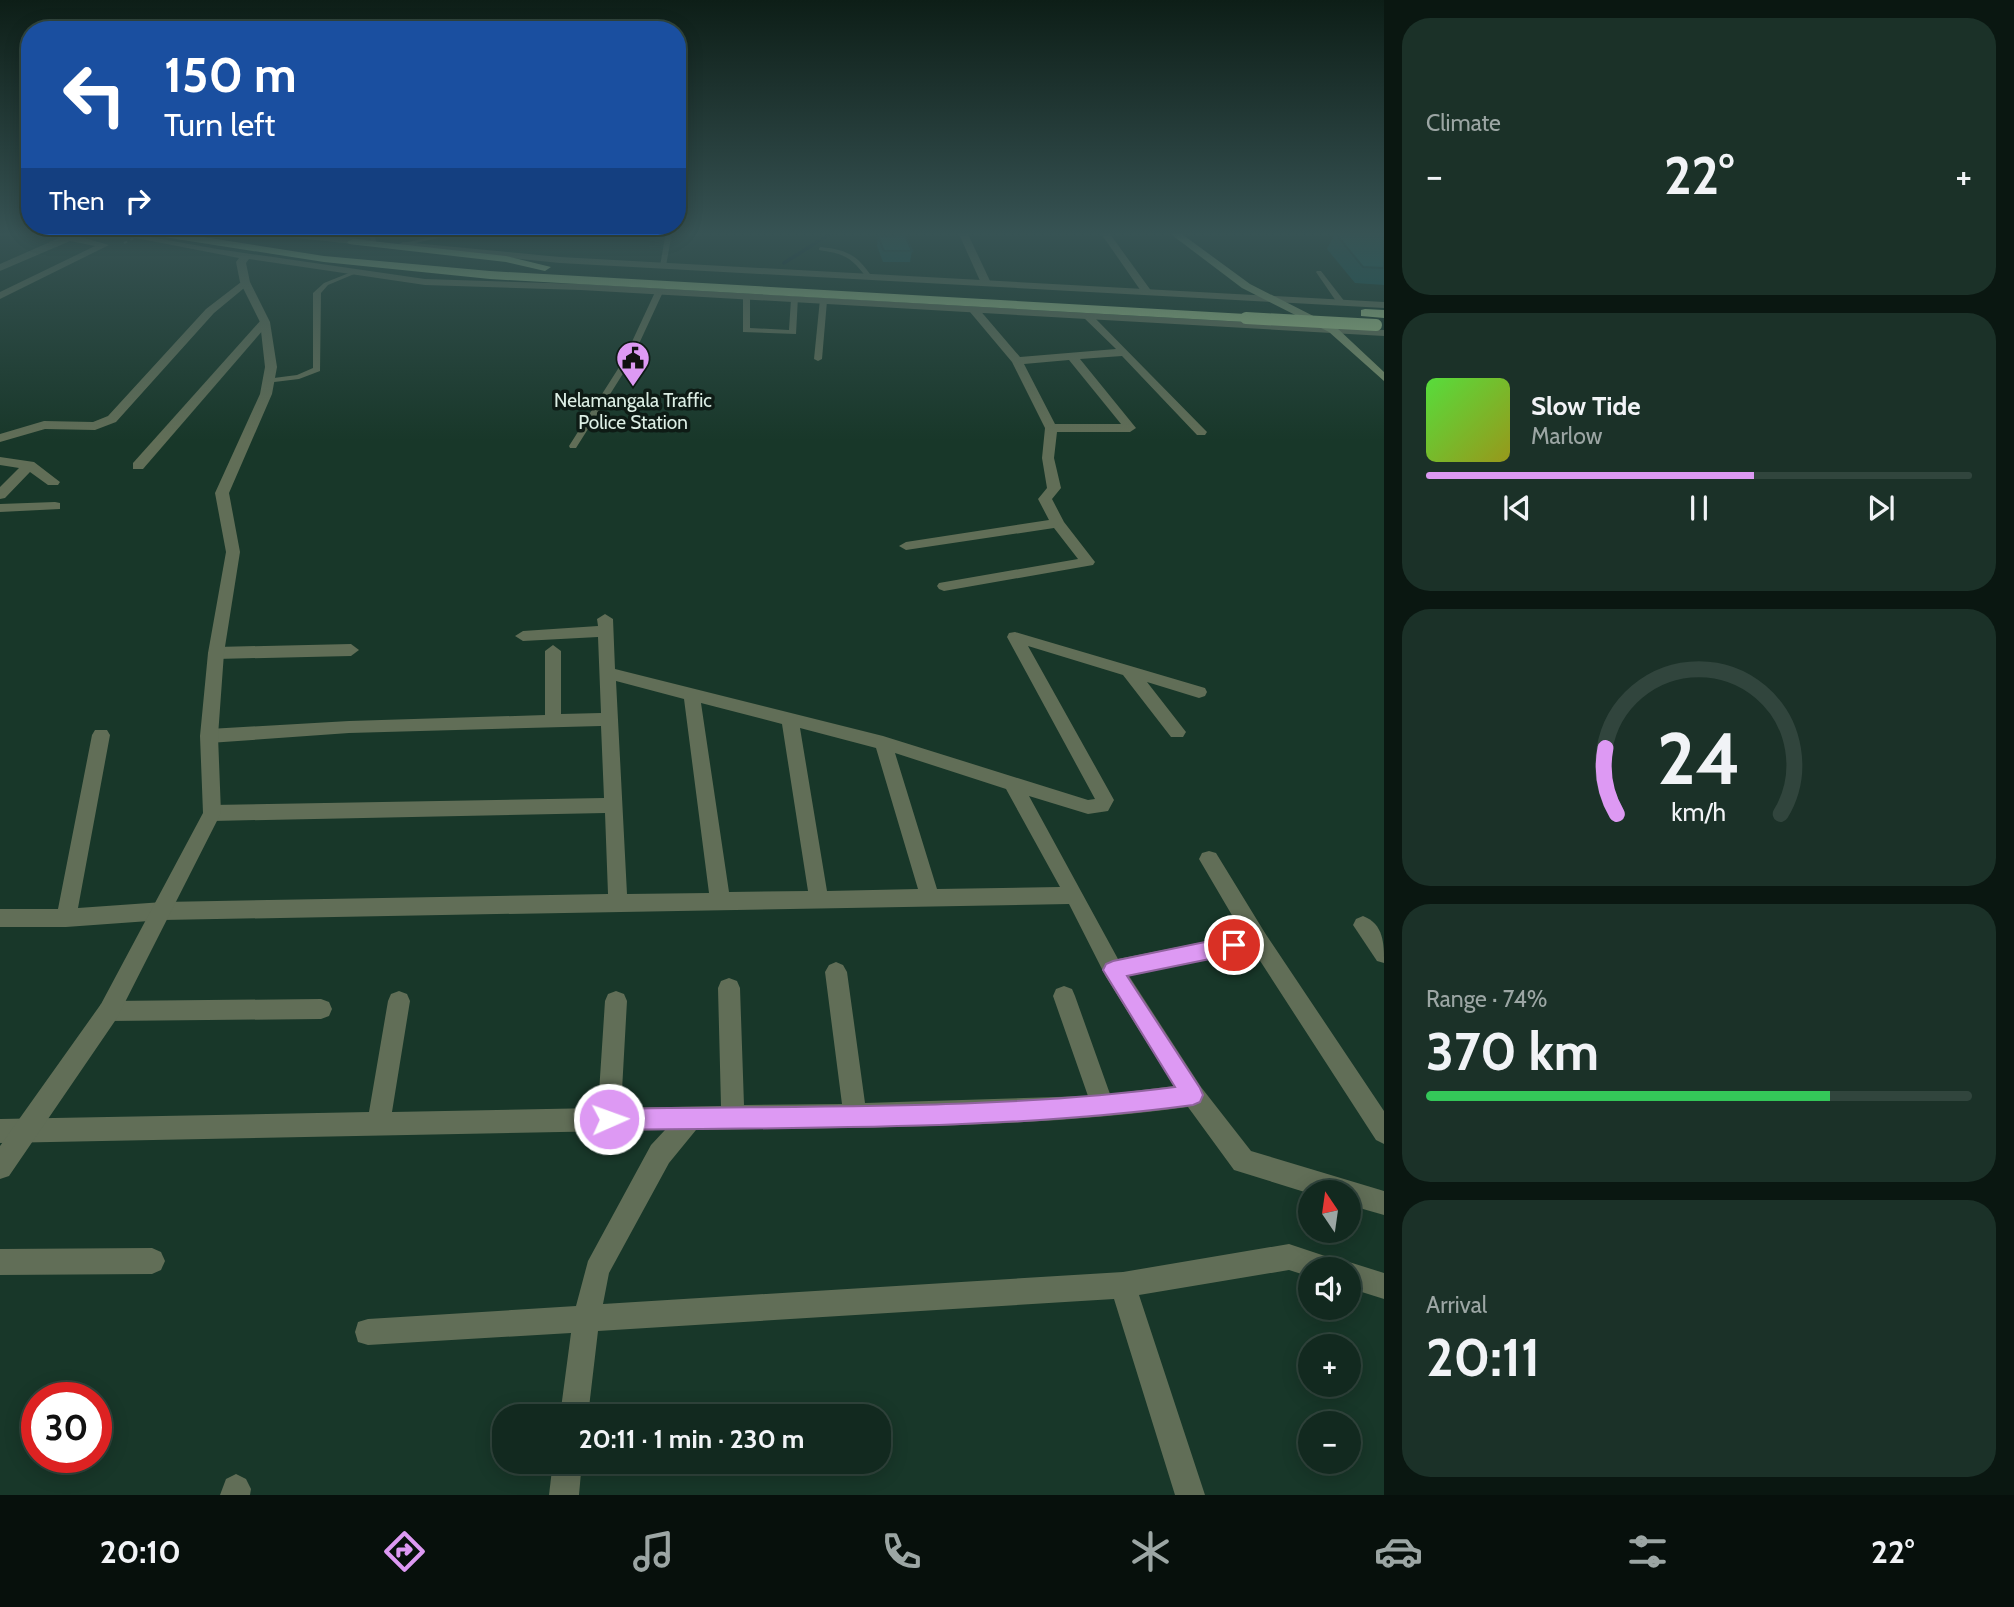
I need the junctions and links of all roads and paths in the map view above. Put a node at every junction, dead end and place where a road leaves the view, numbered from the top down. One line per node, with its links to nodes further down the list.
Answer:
1 (823, 301): 23 (lane)
2 (222, 302): 29 (street)
3 (255, 302): 18 (street)
4 (317, 302): 26 (lane)
5 (654, 302): 30 (lane)
6 (746, 302): 7 (lane)
7 (795, 302)
8 (836, 302): 15 (street)
9 (1028, 302): 16 (highway)
10 (1084, 302): 16 (highway)
11 (1275, 302): 20 (main road)
12 (1337, 302): 13 (street)
13 (1341, 302): 14 (street)
14 (1384, 305)
15 (974, 310): 17 (street); 24 (street)
16 (1243, 312): 19 (highway, bridge); 19 (highway)
17 (1087, 316): 20 (street); 21 (street)
18 (265, 322): 26 (street); 33 (street)
19 (1382, 324): 20 (street)
20 (1333, 330): 25 (main road)
21 (1125, 352): 22 (street); 28 (street)
22 (1072, 357): 24 (street); 27 (street)
23 (818, 359)
24 (1017, 361): 27 (street)
25 (1384, 378)
26 (269, 381): 44 (street)
27 (1051, 428): 38 (street)
28 (1201, 432)
29 (0, 438)
30 (573, 446)
31 (0, 461): 32 (street)
32 (29, 465): 34 (street); 35 (street)
33 (138, 466)
34 (53, 482)
35 (0, 495)
36 (55, 506): 37 (street)
37 (0, 508)
38 (1058, 523): 39 (street); 40 (street)
39 (906, 547)
40 (944, 586)
41 (523, 636): 46 (street)
42 (351, 650): 44 (street)
43 (553, 651): 51 (street)
44 (216, 653): 54 (street)
45 (1129, 671): 47 (street); 52 (street); 56 (street)
46 (607, 673): 48 (street); 49 (street)
47 (1199, 692)
48 (692, 695): 50 (street); 63 (street)
49 (609, 719): 51 (street); 57 (street)
50 (790, 719): 55 (street); 62 (street)
51 (553, 720): 54 (street)
52 (1177, 732)
53 (101, 735): 67 (street)
54 (209, 736): 58 (street)
55 (883, 743): 56 (street); 61 (street)
56 (1011, 781): 60 (street)
57 (613, 805): 58 (street); 64 (street)
58 (212, 813): 65 (street)
59 (1209, 859): 69 (street)
60 (1075, 895): 61 (street); 71 (street)
61 (930, 897): 62 (street)
62 (819, 900): 63 (street)
63 (720, 902): 64 (street)
64 (618, 904): 65 (street)
65 (163, 911): 67 (street); 78 (street)
66 (0, 918): 67 (street)
67 (65, 918)
68 (1363, 925): 70 (street)
69 (1258, 940): 71 (street); 88 (street)
70 (1384, 954)
71 (1113, 970): 79 (street)
72 (836, 972): 81 (street)
73 (729, 988): 82 (street)
74 (1064, 996): 80 (street)
75 (616, 1000): 84 (street)
76 (399, 1001): 85 (street)
77 (321, 1009): 78 (street)
78 (109, 1011): 86 (street)
79 (1193, 1095): 80 (street); 90 (street)
80 (1103, 1107): 81 (street)
81 (855, 1114): 82 (street)
82 (733, 1116): 83 (street)
83 (692, 1117): 84 (street); 99 (street)
84 (609, 1119): 85 (street)
85 (379, 1122): 86 (street)
86 (28, 1129): 87 (street); 89 (street)
87 (0, 1131)
88 (1384, 1132)
89 (0, 1167)
90 (1307, 1180)
91 (1362, 1196): 92 (street)
92 (1384, 1203)
93 (1298, 1260): 97 (street)
94 (152, 1261): 95 (street)
95 (0, 1262)
96 (1361, 1279): 98 (street)
97 (1123, 1285): 99 (street); 104 (street)
98 (1384, 1286)
99 (586, 1319): 100 (street); 101 (street)
100 (368, 1332)
101 (575, 1404)
102 (566, 1474): 103 (street)
103 (564, 1495)
104 (1189, 1495)

